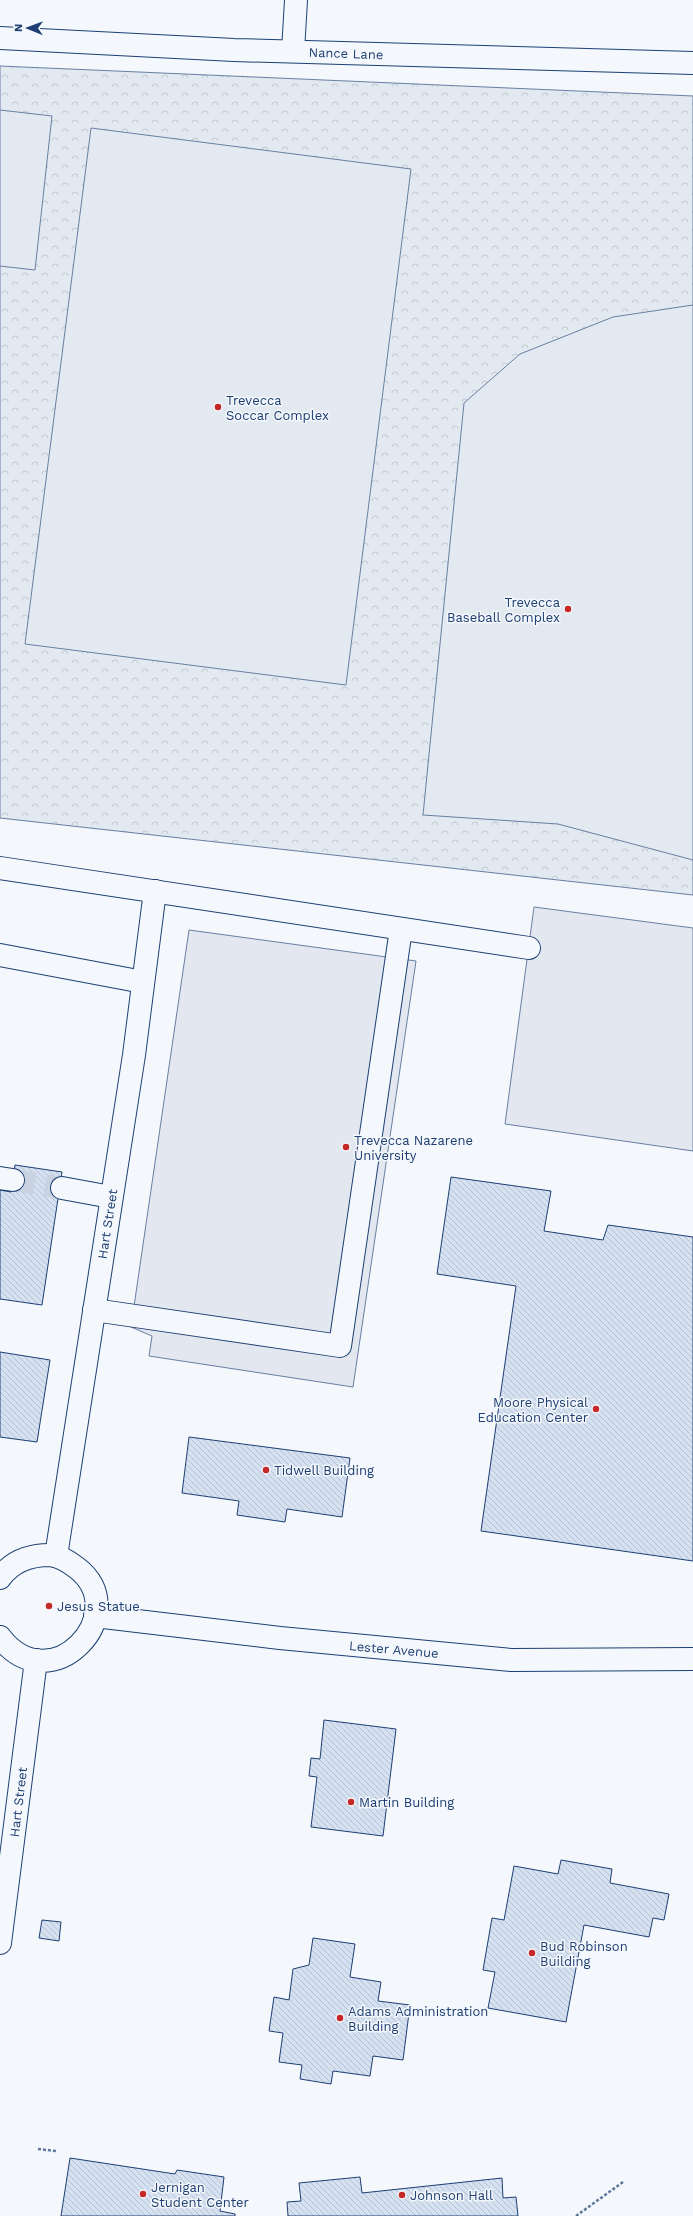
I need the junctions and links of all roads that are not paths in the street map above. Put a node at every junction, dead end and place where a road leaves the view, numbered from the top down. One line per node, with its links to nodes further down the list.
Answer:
1 (296, 0): 3 (street)
2 (0, 38): 3 (street, Nance Lane)
3 (293, 52): 4 (street, Nance Lane)
4 (693, 63)
5 (0, 868): 6 (street)
6 (155, 892): 7 (street); 10 (street, Hart Street)
7 (401, 929): 8 (street); 13 (street)
8 (529, 948)
9 (0, 955): 10 (street)
10 (143, 982): 12 (street, Hart Street)
11 (62, 1188): 12 (street)
12 (111, 1197): 13 (street, Hart Street)
13 (94, 1310): 14 (street, Hart Street)
14 (56, 1556): 15 (street); 16 (street)
15 (0, 1578)
16 (95, 1616): 18 (street, Lester Avenue); 19 (street)
17 (0, 1637): 19 (street)
18 (693, 1659)
19 (36, 1660): 20 (street, Hart Street)
20 (0, 1943)

